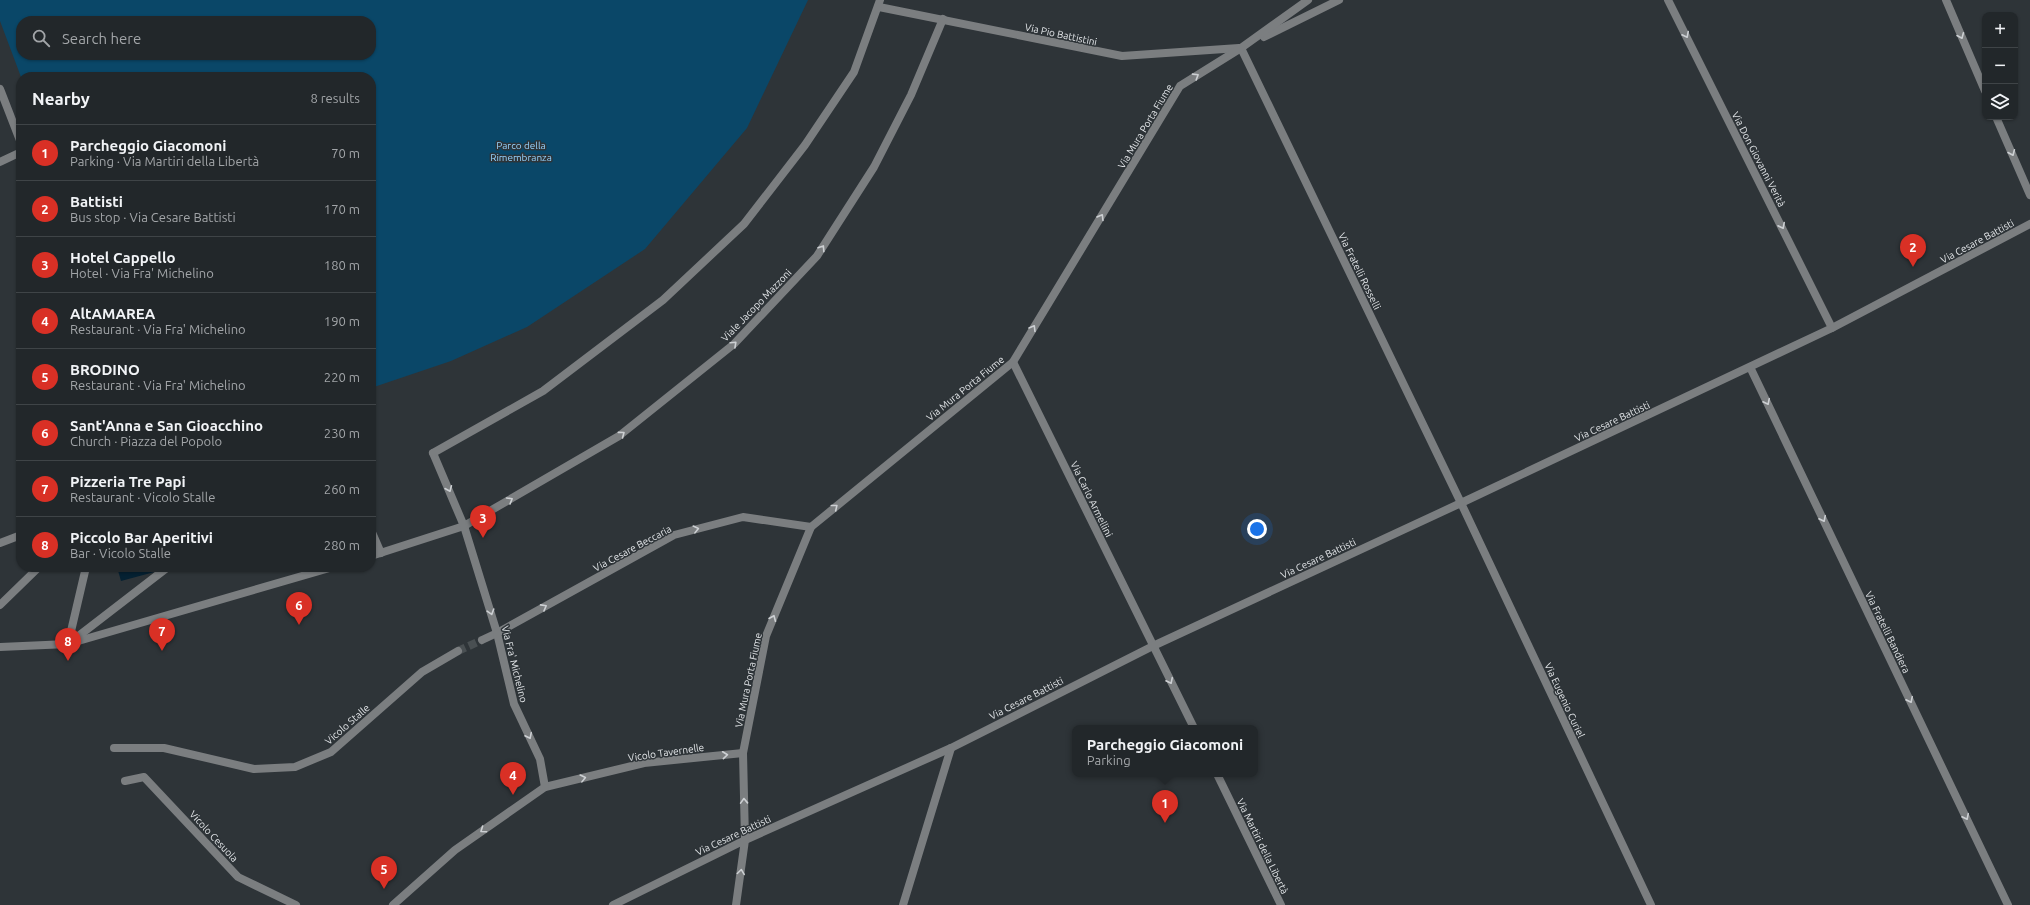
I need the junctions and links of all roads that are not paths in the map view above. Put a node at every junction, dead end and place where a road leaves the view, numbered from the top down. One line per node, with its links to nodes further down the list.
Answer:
1 (1308, 0): 7 (street, Via Mura Porta Fiume)
2 (1339, 0): 7 (street)
3 (1668, 0): 16 (street, Via Don Giovanni Verità, one-way to 16)
4 (1946, 0): 8 (street, one-way to 8)
5 (880, 3): 6 (street, Via Pio Battistini); 20 (street, Via Fra' Michelino, one-way to 20)
6 (943, 19): 7 (street, Via Pio Battistini); 20 (street, Viale Jacopo Mazzoni, one-way to 6)
7 (1241, 48): 17 (street, Via Mura Porta Fiume, one-way to 7); 19 (street, Via Fratelli Rosselli)
8 (1982, 84)
9 (0, 89): 11 (street)
10 (1997, 120): 14 (street, one-way to 14)
11 (16, 130)
12 (16, 154): 13 (street)
13 (0, 162)
14 (2030, 195)
15 (2030, 224): 16 (street, Via Cesare Battisti)
16 (1832, 328): 18 (street, Via Cesare Battisti)
17 (1013, 362): 21 (street, Via Mura Porta Fiume, one-way to 17); 35 (street, Via Carlo Armellini)
18 (1750, 367): 19 (street, Via Cesare Battisti); 53 (street, Via Fratelli Bandiera, one-way to 53)
19 (1461, 503): 35 (street, Via Cesare Battisti); 52 (street, Via Eugenio Curiel)
20 (464, 526): 25 (street, Viale Jacopo Mazzoni); 32 (street, Via Fra' Michelino, one-way to 32)
21 (811, 527): 32 (street, Via Cesare Beccaria, one-way to 21); 41 (street, Via Mura Porta Fiume, one-way to 21)
22 (16, 537): 24 (street)
23 (376, 542): 25 (street)
24 (0, 543)
25 (381, 553): 26 (street, Viale Jacopo Mazzoni)
26 (376, 554)
27 (33, 572): 31 (street)
28 (85, 572): 34 (street)
29 (162, 572): 34 (street)
30 (317, 572): 34 (street)
31 (0, 605)
32 (497, 633): 33 (street); 44 (street, Via Fra' Michelino, one-way to 44)
33 (482, 640)
34 (68, 644): 36 (street)
35 (1153, 646): 38 (street, one-way to 38); 40 (street, Via Cesare Battisti)
36 (0, 647)
37 (458, 651): 39 (street, Vicolo Stalle)
38 (1192, 725)
39 (114, 748)
40 (951, 748): 45 (street, Via Cesare Battisti); 50 (street)
41 (743, 753): 44 (street, Vicolo Tavernelle, one-way to 41); 45 (street, Via Mura Porta Fiume, one-way to 41)
42 (1218, 777): 51 (street, Via Martiri della Libertà)
43 (125, 781): 46 (street, Vicolo Cesuola)
44 (546, 787): 47 (street, one-way to 47)
45 (745, 840): 48 (street, Via Cesare Battisti); 49 (street, Via Mura Porta Fiume, one-way to 45)
46 (296, 905)
47 (393, 905)
48 (613, 905)
49 (736, 905)
50 (903, 905)
51 (1281, 905)
52 (1651, 905)
53 (2008, 905)

